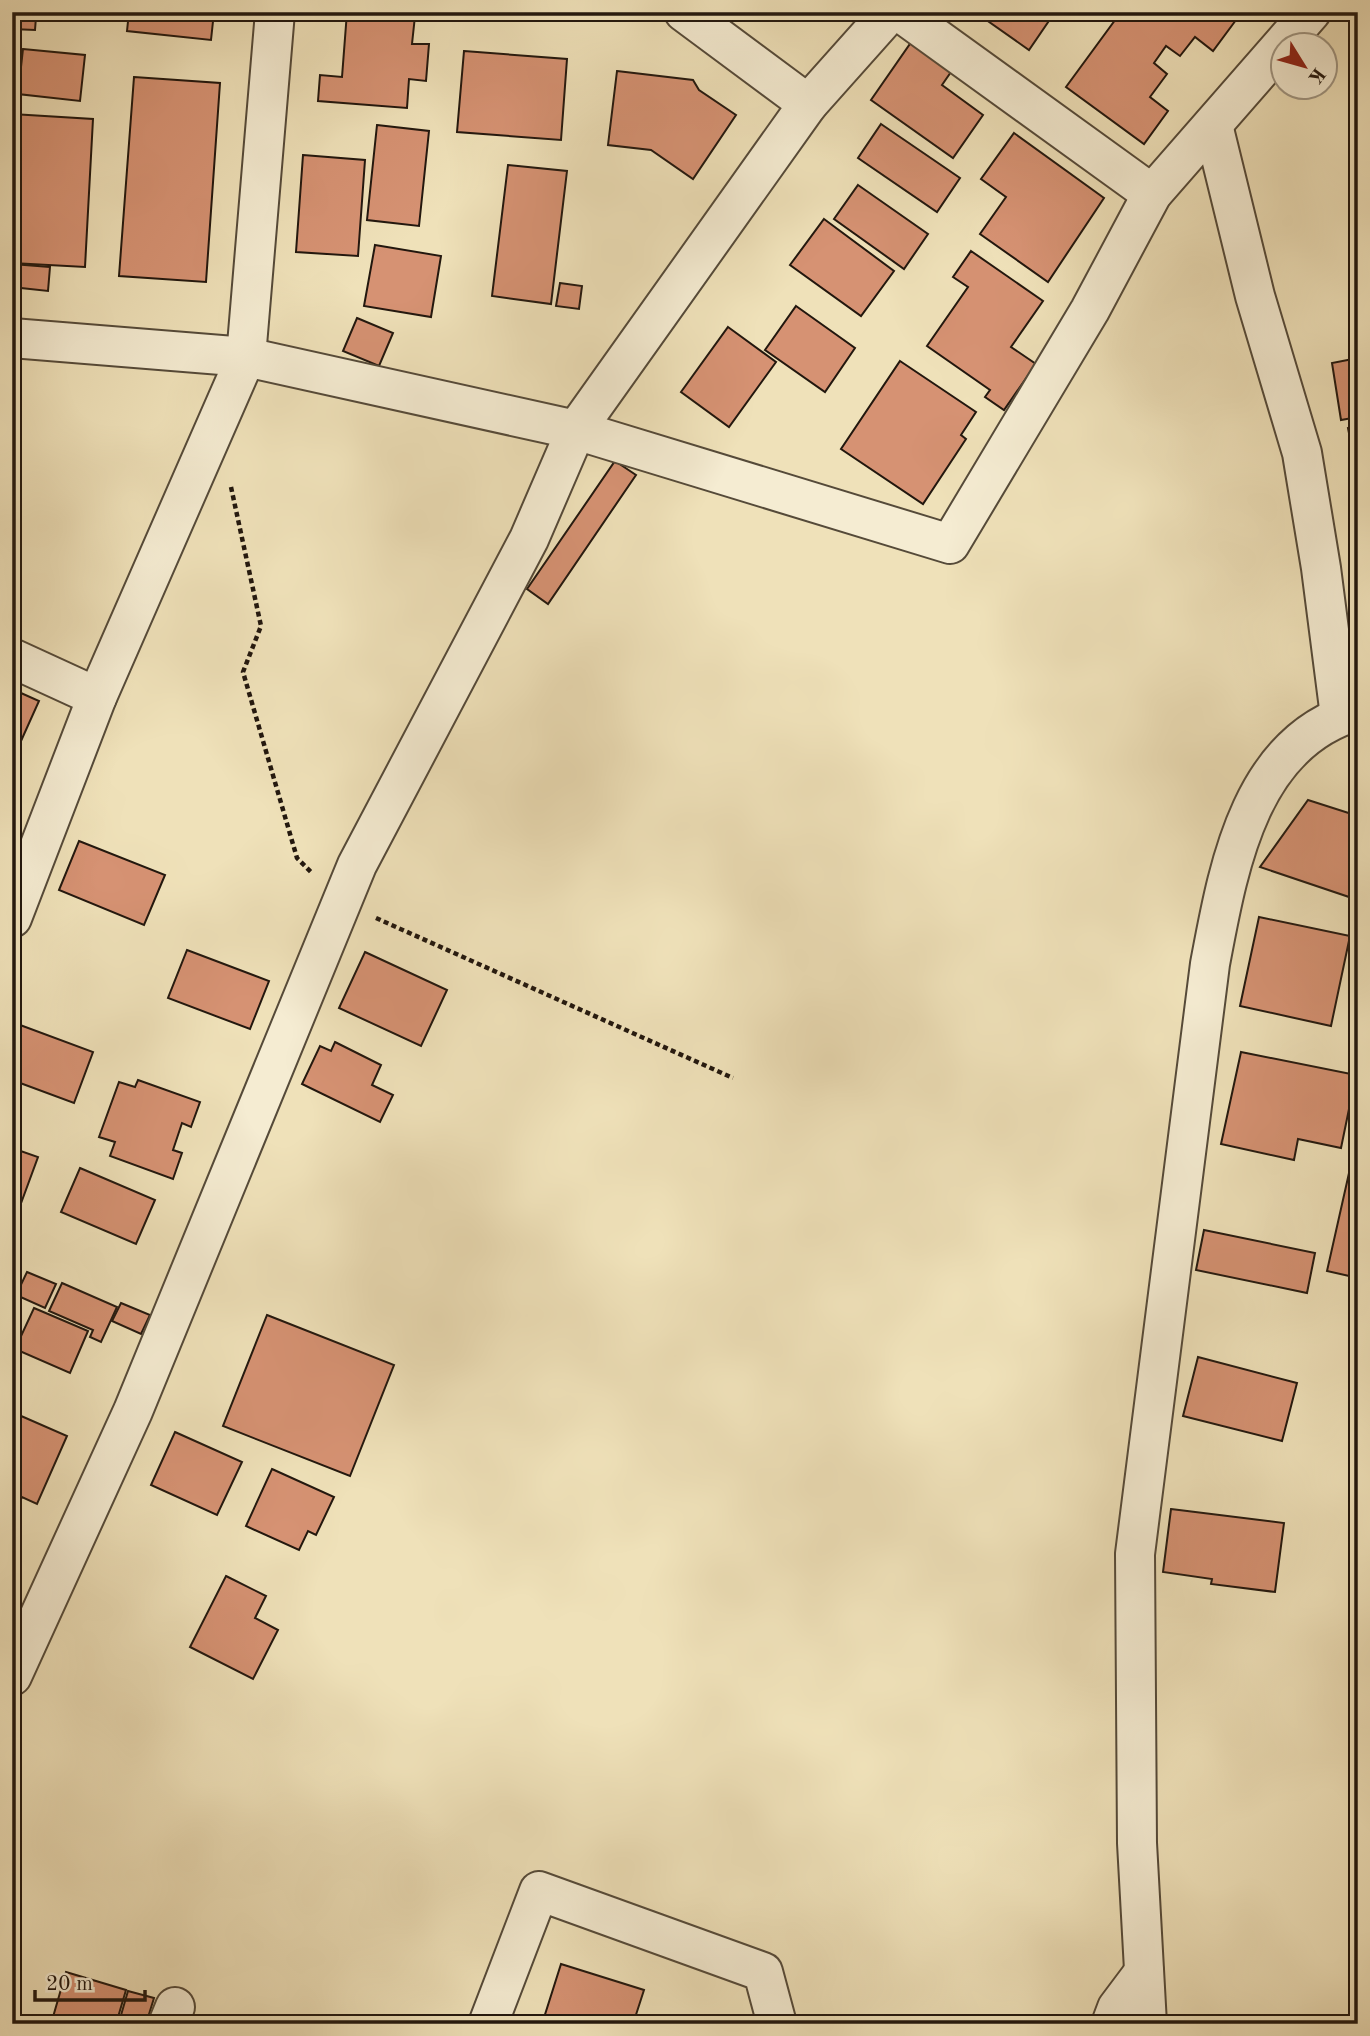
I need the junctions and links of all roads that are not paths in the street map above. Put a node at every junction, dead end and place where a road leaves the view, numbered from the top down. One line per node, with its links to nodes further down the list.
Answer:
1 (275, 12): 10 (street)
2 (684, 12): 6 (street)
3 (890, 12): 6 (street)
4 (900, 12): 8 (street)
5 (1311, 12): 7 (street)
6 (808, 104): 11 (street)
7 (1213, 125): 8 (street); 14 (street)
8 (1152, 194): 11 (street)
9 (12, 338): 10 (street)
10 (246, 357): 11 (street); 13 (street)
11 (576, 430): 16 (street)
12 (12, 658): 13 (street)
13 (97, 697): 15 (street)
14 (1349, 714): 17 (street)
15 (12, 918)
16 (12, 1676)
17 (1144, 1972): 20 (street); 21 (street)
18 (488, 2024): 19 (street)
19 (777, 2024)
20 (1111, 2024)
21 (1147, 2024)

